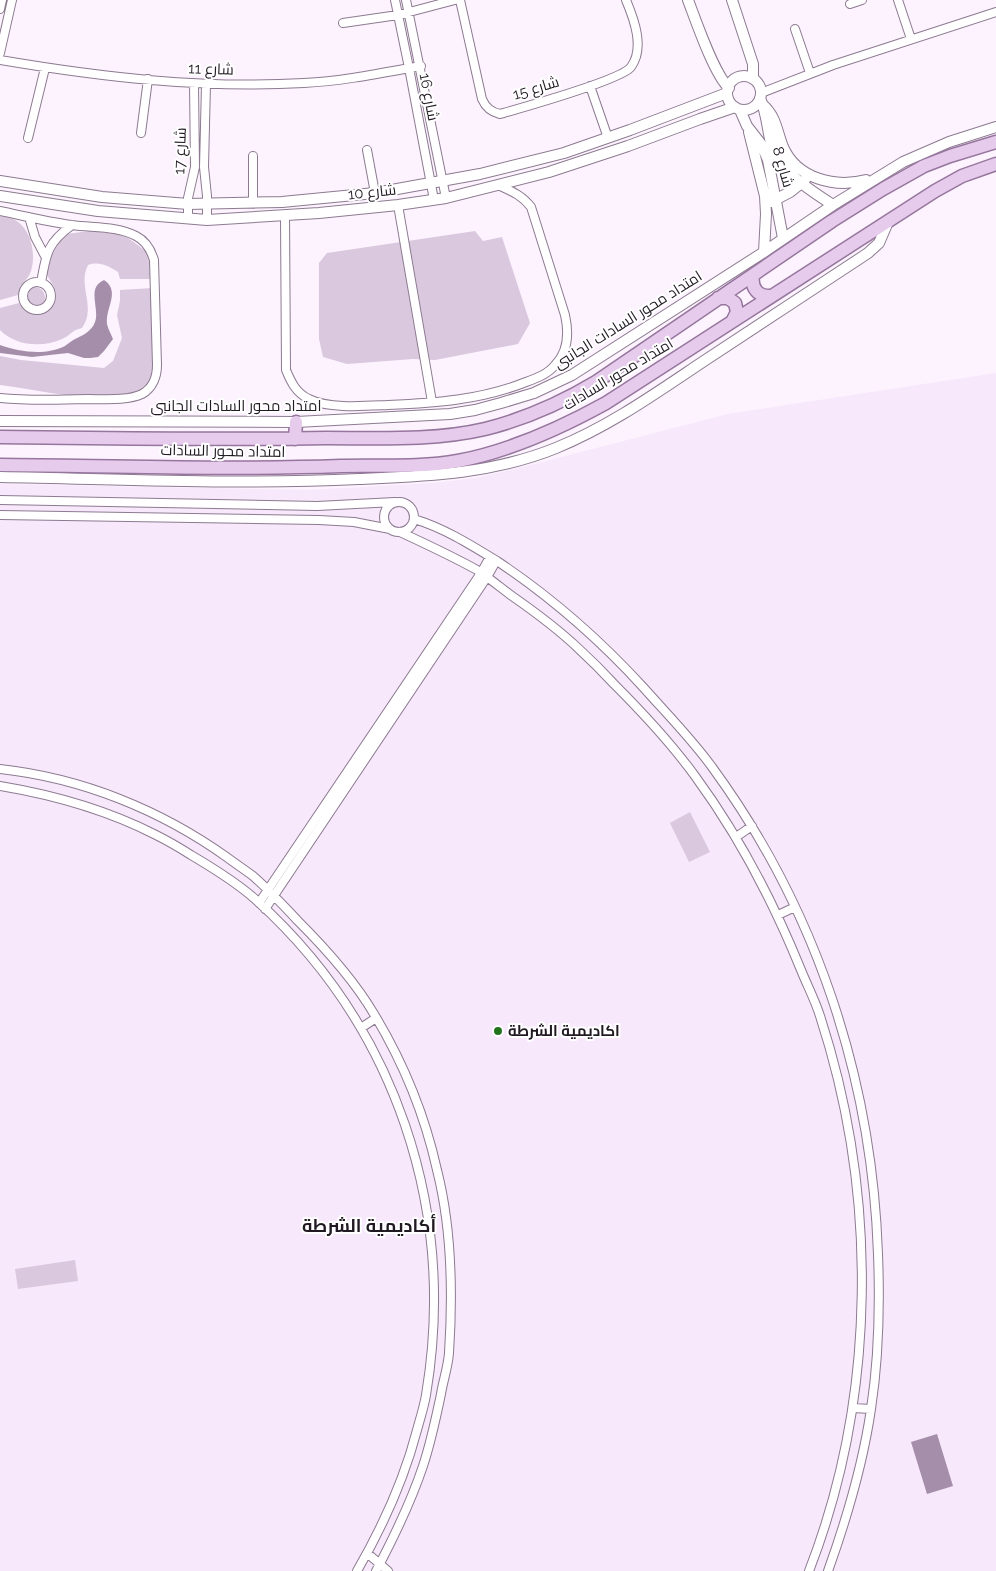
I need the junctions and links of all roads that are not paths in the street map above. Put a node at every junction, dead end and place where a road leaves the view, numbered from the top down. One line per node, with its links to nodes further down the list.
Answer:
1 (2, 0): 13 (street)
2 (12, 0): 20 (street)
3 (395, 0): 16 (street, شارع 16)
4 (406, 0): 14 (street, شارع 16)
5 (455, 0): 14 (street)
6 (460, 0): 30 (street, شارع 15)
7 (626, 0): 30 (street, شارع 15)
8 (688, 0): 31 (street)
9 (732, 0): 27 (street)
10 (862, 0): 12 (street)
11 (898, 0): 19 (street)
12 (850, 4)
13 (0, 9)
14 (409, 11): 16 (street); 22 (street, شارع 16)
15 (996, 12): 19 (street)
16 (398, 15): 17 (street); 24 (street, شارع 16)
17 (343, 23)
18 (795, 29): 25 (street)
19 (911, 39): 25 (street)
20 (0, 53)
21 (0, 60): 23 (street, شارع 11)
22 (421, 66): 24 (street, شارع 11); 46 (street, شارع 16)
23 (45, 68): 26 (street, شارع 11); 37 (street)
24 (409, 68): 29 (street, شارع 11); 47 (street, شارع 16)
25 (810, 73): 32 (street)
26 (148, 79): 28 (street, شارع 11); 36 (street)
27 (753, 79): 31 (street); 32 (street)
28 (194, 84): 29 (street, شارع 11); 57 (street, شارع 17)
29 (206, 84): 59 (street, شارع 17)
30 (590, 86): 38 (street)
31 (728, 91): 33 (street); 38 (street, شارع 10)
32 (762, 99): 33 (street); 43 (street); 48 (street, شارع 8)
33 (738, 109): 34 (street, شارع 8); 49 (street, شارع 10)
34 (747, 126): 55 (street, شارع 8); 58 (street)
35 (996, 127): 44 (street, امتداد محور السادات الجانبى)
36 (141, 133)
37 (28, 138)
38 (608, 138): 46 (street, شارع 10)
39 (996, 142): 50 (main road, امتداد محور السادات)
40 (367, 150): 51 (street)
41 (253, 156): 56 (street)
42 (996, 164): 67 (main road, امتداد محور السادات)
43 (810, 176): 44 (street); 48 (street)
44 (874, 178): 50 (main road); 61 (street, امتداد محور السادات الجانبى)
45 (0, 181): 57 (street, شارع 10)
46 (442, 181): 47 (street, شارع 10); 53 (street, شارع 16)
47 (432, 182): 51 (street, شارع 10); 54 (street, شارع 16)
48 (801, 184): 55 (street); 61 (street, شارع 8)
49 (498, 185): 53 (street, شارع 10); 78 (street)
50 (883, 189): 72 (main road, امتداد محور السادات)
51 (375, 193): 56 (street, شارع 10)
52 (0, 196): 65 (street, شارع 10)
53 (446, 198): 54 (street, شارع 10)
54 (434, 200): 60 (street, شارع 10)
55 (776, 200): 58 (street); 69 (street, شارع 8)
56 (253, 202): 59 (street, شارع 10)
57 (188, 204): 59 (street, شارع 10); 65 (street, شارع 17)
58 (765, 204): 70 (street)
59 (207, 205): 66 (street, شارع 17)
60 (398, 205): 63 (street, شارع 10); 78 (street)
61 (833, 205): 69 (street, امتداد محور السادات الجانبى)
62 (0, 211): 64 (street)
63 (285, 215): 66 (street, شارع 10); 78 (street)
64 (29, 217): 68 (street); 71 (street)
65 (188, 220): 66 (street, شارع 10)
66 (207, 220)
67 (888, 222): 74 (main road, امتداد محور السادات); 84 (street)
68 (72, 225): 71 (street); 77 (street)
69 (784, 238): 70 (street, امتداد محور السادات الجانبى)
70 (764, 252): 80 (street, امتداد محور السادات الجانبى)
71 (45, 256): 73 (street)
72 (753, 276): 74 (main road); 75 (main road, امتداد محور السادات)
73 (40, 282)
74 (771, 296): 76 (main road, امتداد محور السادات)
75 (718, 298): 76 (main road); 82 (main road, امتداد محور السادات)
76 (732, 320): 83 (main road, امتداد محور السادات)
77 (0, 398)
78 (432, 402)
79 (0, 421): 80 (street, امتداد محور السادات الجانبى)
80 (296, 422): 82 (main road)
81 (0, 437): 82 (main road, امتداد محور السادات)
82 (295, 439)
83 (0, 465)
84 (0, 477)
85 (0, 500): 86 (street)
86 (395, 502): 88 (street); 89 (street)
87 (0, 515): 89 (street)
88 (414, 519): 90 (street); 91 (street)
89 (390, 529): 90 (street)
90 (400, 532): 92 (street)
91 (493, 559): 92 (street); 95 (street)
92 (484, 575): 96 (street); 97 (street); 98 (street)
93 (0, 769): 97 (street)
94 (0, 786): 99 (street)
95 (752, 826): 96 (street); 100 (street)
96 (736, 837): 102 (street)
97 (267, 890): 98 (street); 99 (street)
98 (274, 896): 101 (street); 103 (street)
99 (259, 903): 101 (street)
100 (795, 907): 102 (street); 106 (street)
101 (265, 909): 104 (street)
102 (778, 915): 105 (street)
103 (376, 1018): 104 (street); 109 (street)
104 (361, 1028): 107 (street)
105 (853, 1408): 106 (street); 112 (street)
106 (871, 1409): 113 (street)
107 (367, 1553): 108 (street); 109 (street)
108 (362, 1563): 109 (street); 110 (street)
109 (376, 1569): 111 (street)
110 (357, 1571)
111 (388, 1571)
112 (809, 1571)
113 (828, 1571)

